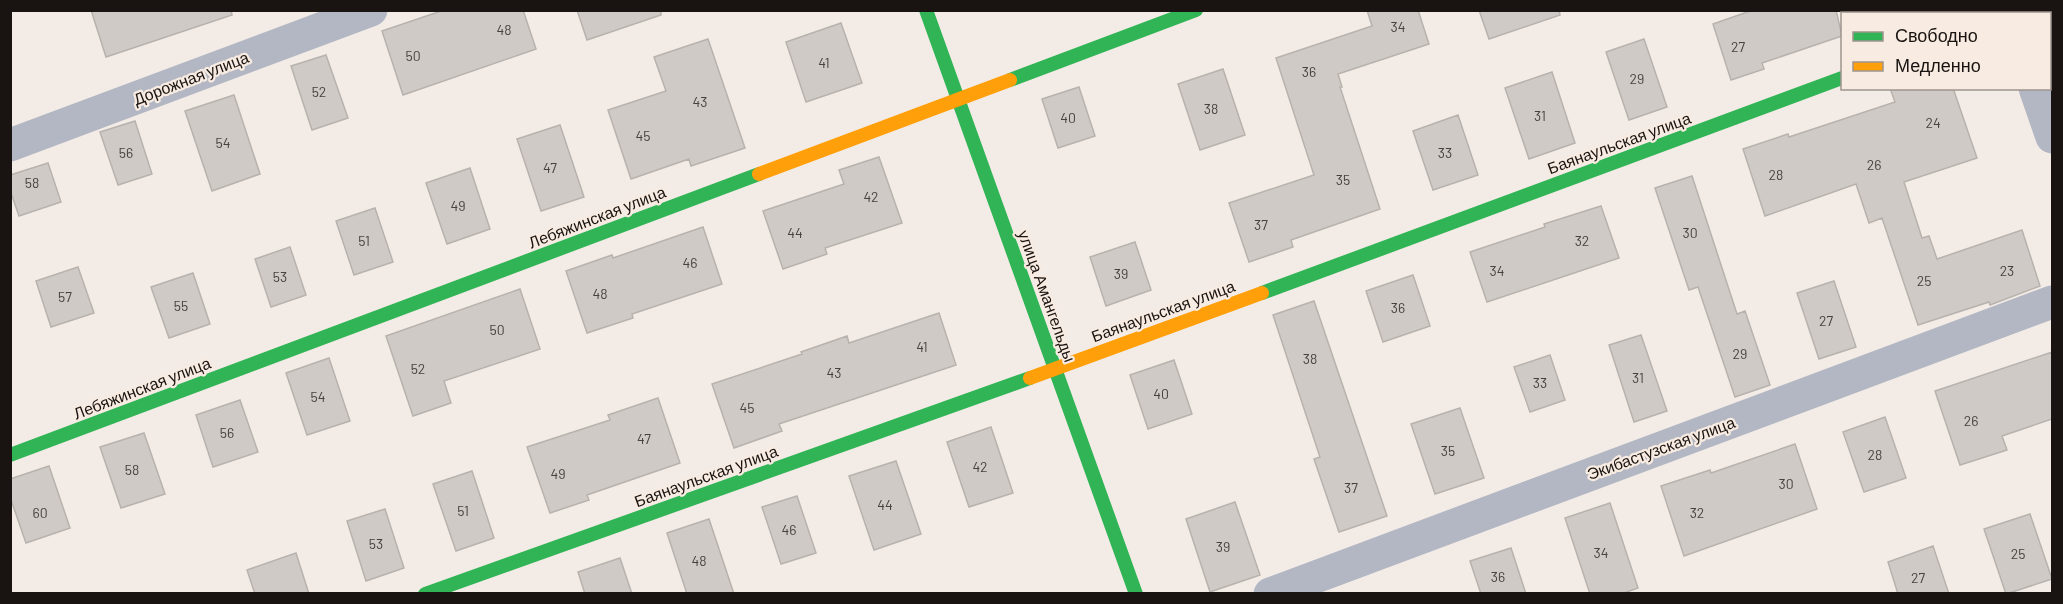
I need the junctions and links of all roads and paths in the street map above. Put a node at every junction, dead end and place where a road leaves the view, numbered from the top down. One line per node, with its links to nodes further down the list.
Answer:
1 (371, 10): 8 (street, Дорожная улица)
2 (926, 10): 6 (street, улица Амангельды)
3 (1196, 10): 6 (street, Лебяжинская улица)
4 (1841, 78): 10 (street, Баянаульская улица)
5 (2036, 90): 7 (street)
6 (958, 99): 10 (street, улица Амангельды); 11 (street, Лебяжинская улица)
7 (2052, 137)
8 (10, 146)
9 (2052, 303): 14 (street, Экибастузская улица)
10 (1055, 369): 12 (street, Баянаульская улица); 13 (street, улица Амангельды)
11 (10, 455)
12 (425, 594)
13 (1136, 594)
14 (1270, 594)

